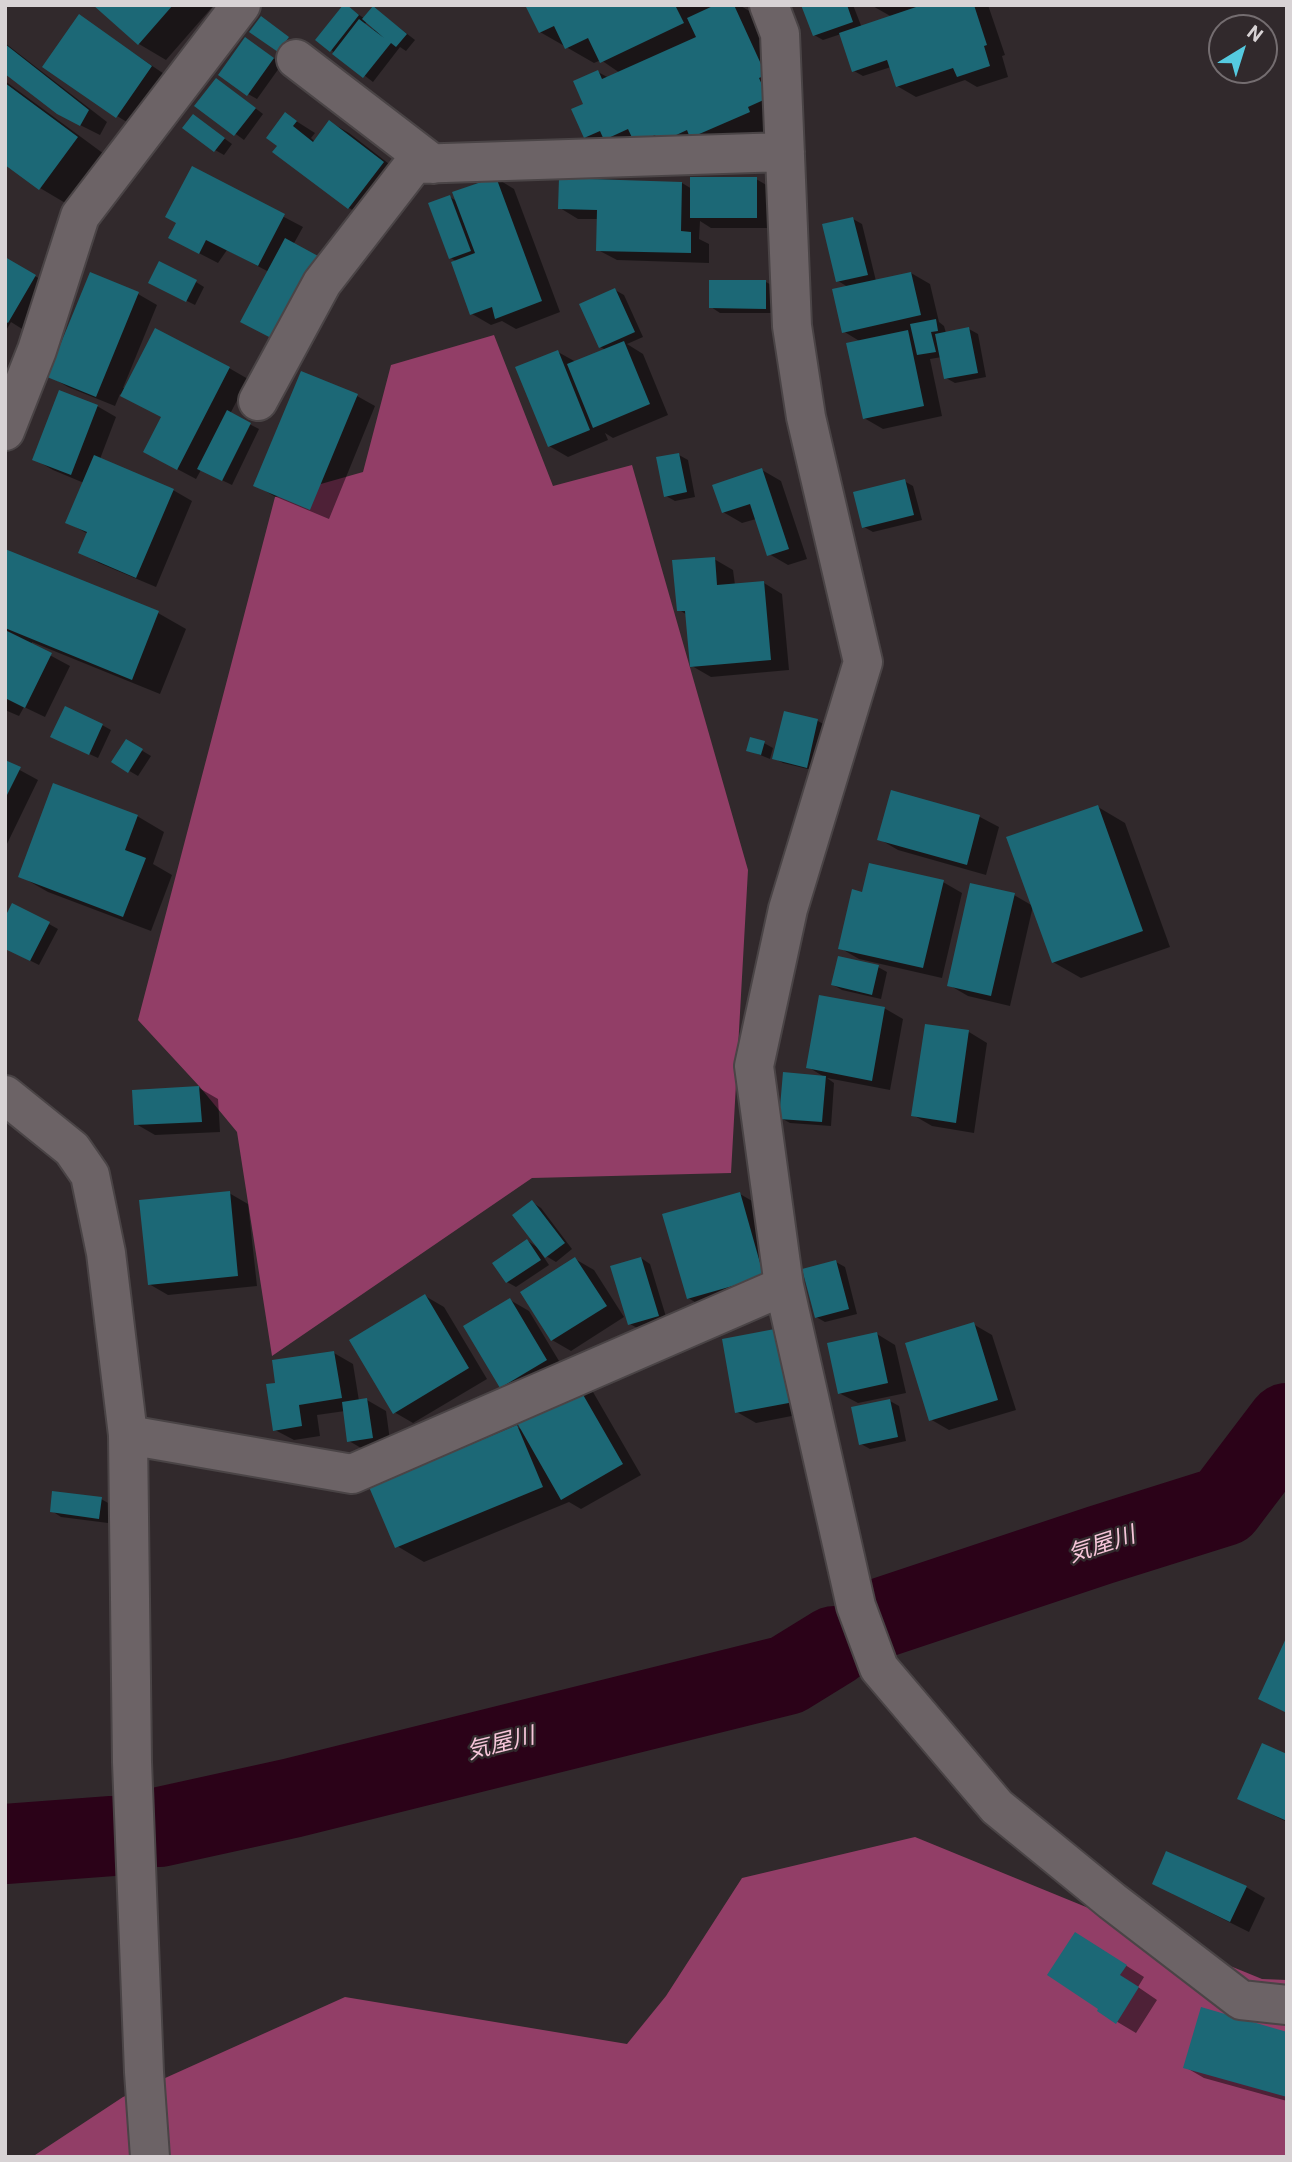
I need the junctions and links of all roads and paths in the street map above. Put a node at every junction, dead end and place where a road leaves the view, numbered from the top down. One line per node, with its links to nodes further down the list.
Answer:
1 (241, 5): 7 (street)
2 (769, 5): 4 (street)
3 (296, 59): 5 (street)
4 (785, 152): 5 (street); 9 (street)
5 (433, 164): 6 (street)
6 (258, 401)
7 (5, 431)
8 (5, 1095): 10 (street)
9 (784, 1286): 10 (street); 11 (street)
10 (128, 1435): 12 (street)
11 (1287, 2005)
12 (150, 2157)

